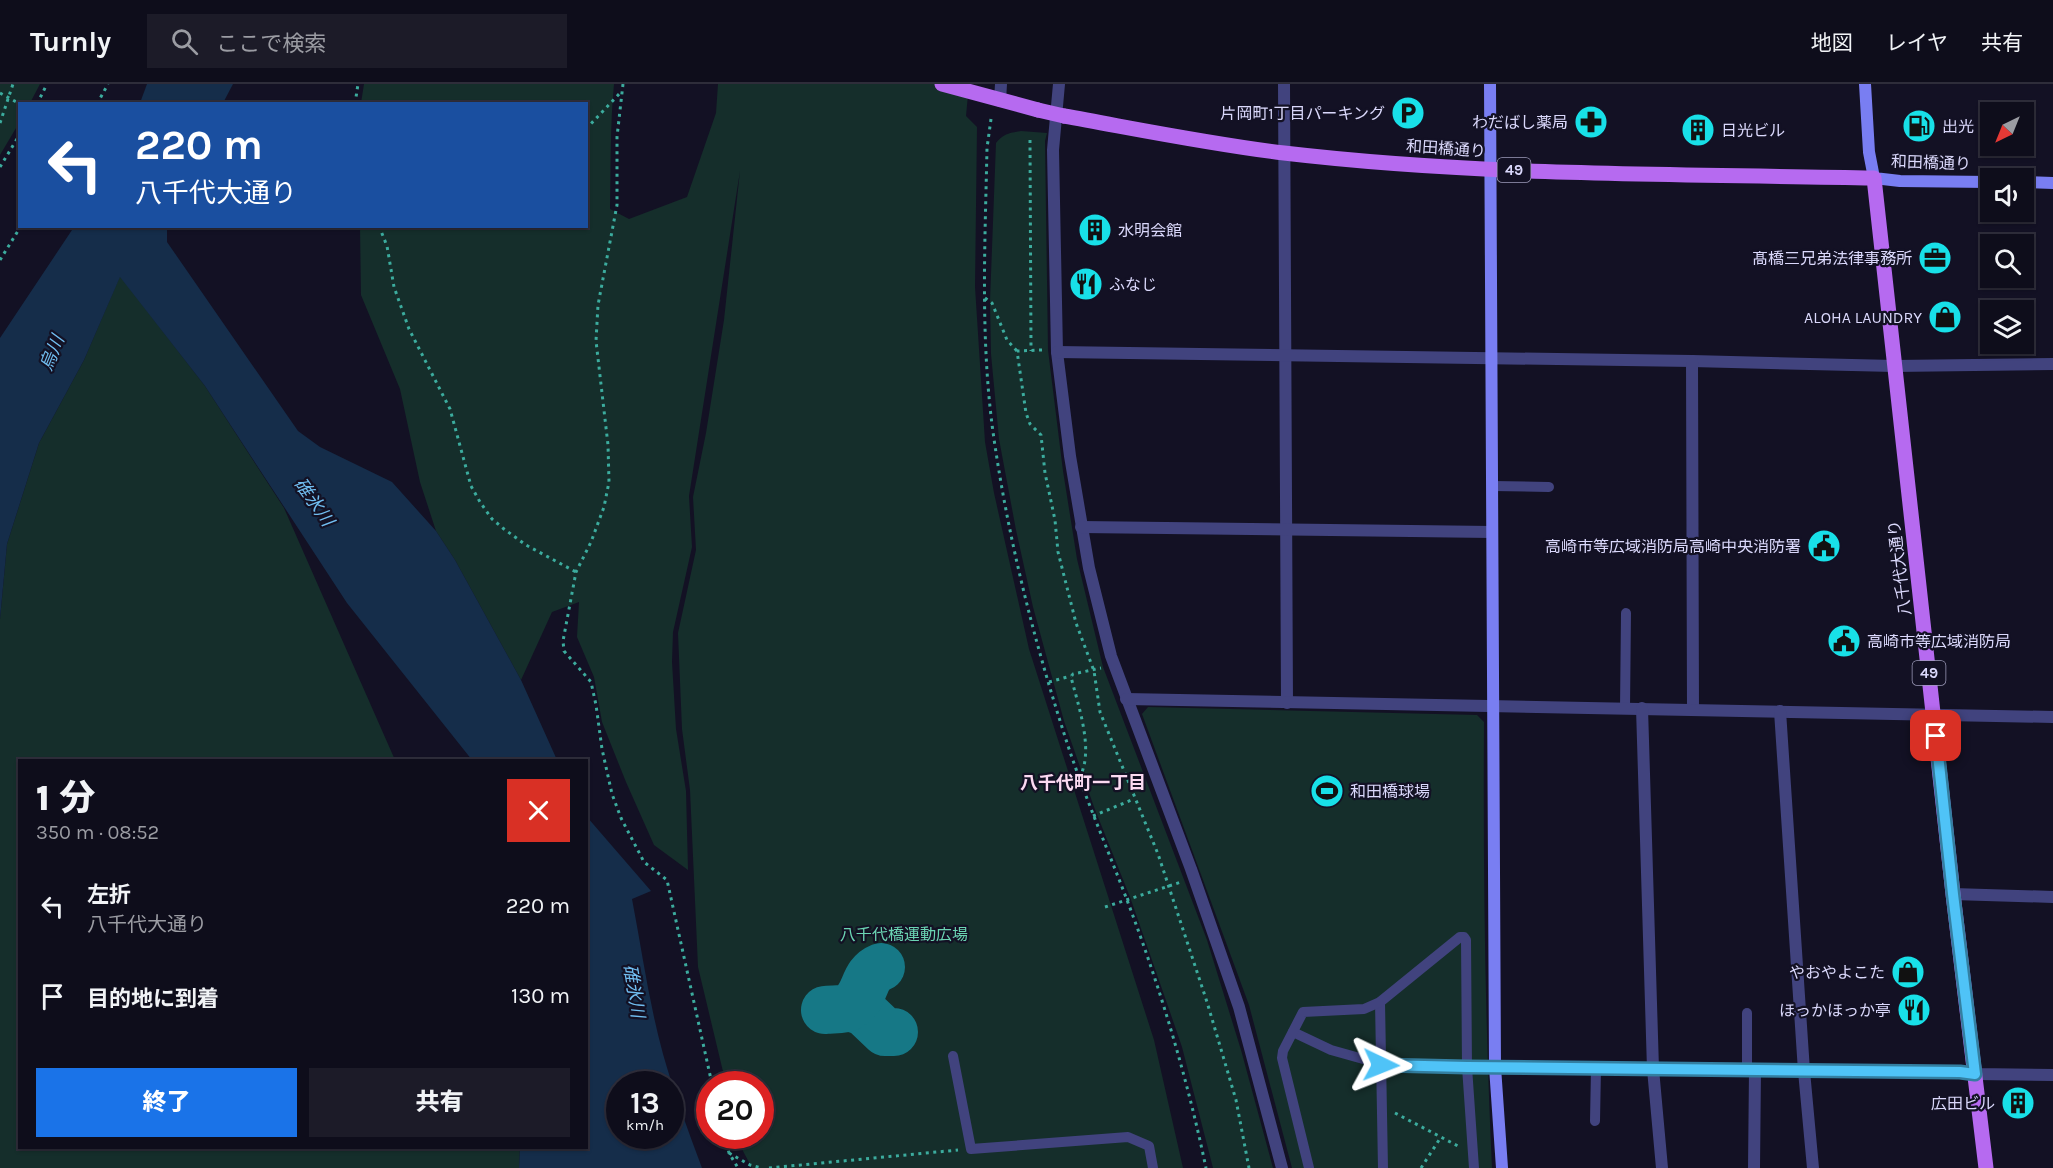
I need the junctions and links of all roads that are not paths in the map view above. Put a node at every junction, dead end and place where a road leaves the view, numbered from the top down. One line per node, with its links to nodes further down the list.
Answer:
1 (942, 84): 7 (main road, 和田橋通り / 49)
2 (1001, 84): 7 (street)
3 (1059, 84): 14 (street)
4 (1284, 84): 8 (street)
5 (1490, 84): 9 (street)
6 (1865, 84): 10 (street)
7 (1000, 101): 8 (main road, 和田橋通り / 49, bridge)
8 (1284, 153): 9 (main road, 和田橋通り / 49); 15 (street)
9 (1490, 169): 10 (main road, 和田橋通り / 49); 16 (street)
10 (1874, 178): 11 (street, 和田橋通り); 19 (main road, 八千代大通り / 49)
11 (1980, 182)
12 (2034, 182): 13 (street)
13 (2053, 183)
14 (1057, 350): 15 (street); 22 (street)
15 (1286, 355): 16 (street); 23 (street)
16 (1492, 358): 17 (street); 20 (street)
17 (1692, 361): 19 (street); 31 (street)
18 (2053, 364): 19 (street)
19 (1894, 366): 33 (main road, 八千代大通り / 49)
20 (1492, 486): 21 (lane); 24 (street)
21 (1550, 487)
22 (1081, 527): 23 (street); 26 (street)
23 (1287, 530): 24 (street); 27 (street)
24 (1492, 532): 28 (street)
25 (1626, 613): 29 (lane)
26 (1126, 699): 27 (street); 52 (street)
27 (1287, 703): 28 (street)
28 (1493, 705): 29 (street); 43 (street)
29 (1625, 708): 30 (street)
30 (1642, 708): 31 (street); 45 (street)
31 (1694, 710): 32 (street)
32 (1780, 711): 33 (street); 47 (street)
33 (1934, 714): 34 (street); 35 (main road, 八千代大通り / 49)
34 (2053, 717)
35 (1953, 894): 36 (street); 48 (main road, 八千代大通り / 49)
36 (2053, 897)
37 (1380, 1002): 39 (lane); 41 (lane); 42 (lane)
38 (1747, 1013): 46 (lane)
39 (1293, 1032): 41 (lane); 53 (lane)
40 (953, 1056): 51 (lane)
41 (1381, 1065): 42 (lane); 54 (lane)
42 (1467, 1067): 43 (lane); 55 (lane)
43 (1495, 1067): 44 (street); 56 (street)
44 (1596, 1068): 45 (street); 50 (lane)
45 (1653, 1069): 46 (street); 57 (street)
46 (1751, 1070): 47 (street); 58 (street)
47 (1804, 1071): 48 (street); 59 (street)
48 (1975, 1074): 49 (street); 60 (main road, 八千代大通り / 49)
49 (2053, 1075)
50 (1595, 1121)
51 (1153, 1168)
52 (1282, 1168)
53 (1309, 1168)
54 (1383, 1168)
55 (1474, 1168)
56 (1502, 1168)
57 (1662, 1168)
58 (1754, 1168)
59 (1813, 1168)
60 (1986, 1168)

